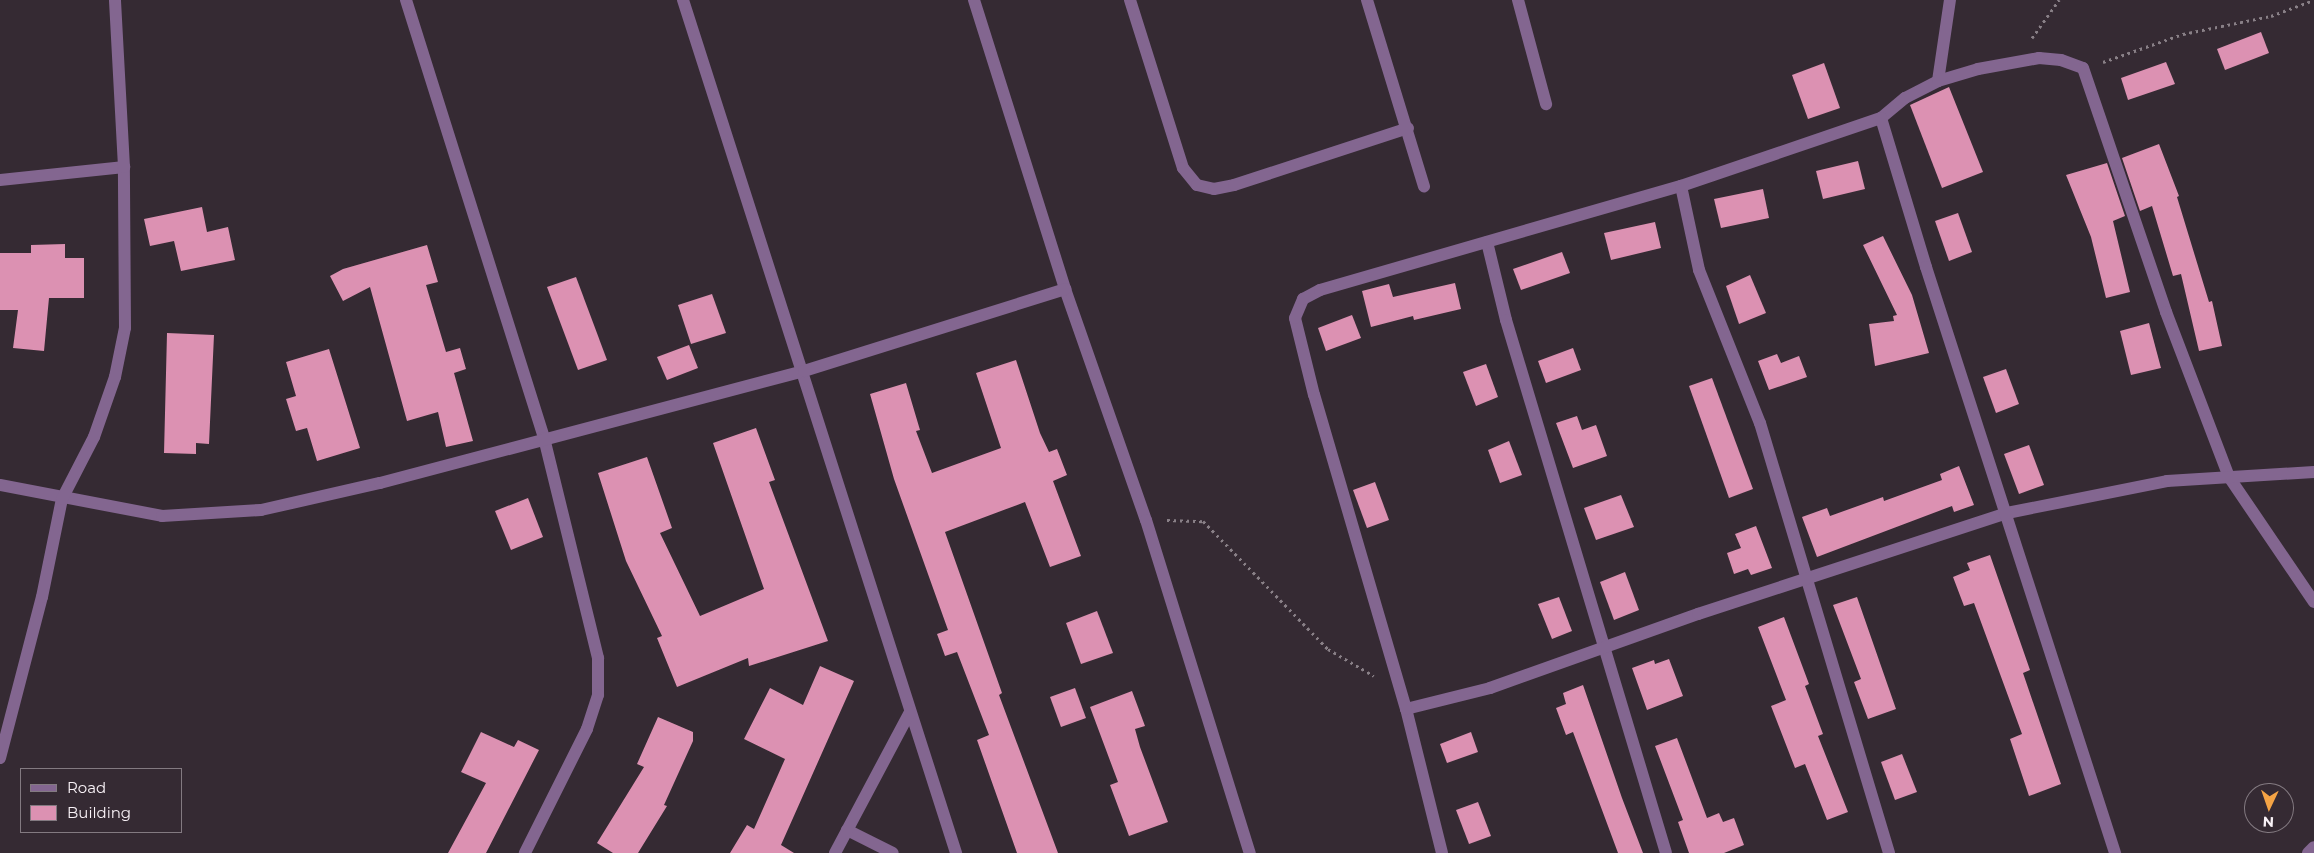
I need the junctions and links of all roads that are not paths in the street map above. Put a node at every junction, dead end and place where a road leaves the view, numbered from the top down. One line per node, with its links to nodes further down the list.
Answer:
1 (115, 0): 13 (street)
2 (406, 0): 20 (street)
3 (683, 0): 19 (street)
4 (974, 0): 18 (street)
5 (1130, 0): 12 (street)
6 (1367, 0): 12 (street)
7 (1518, 0): 10 (street)
8 (1950, 0): 9 (street)
9 (1938, 81): 11 (street); 22 (street)
10 (1546, 104)
11 (1881, 118): 16 (street); 25 (street)
12 (1408, 128): 15 (street)
13 (124, 167): 14 (street); 24 (street)
14 (0, 180)
15 (1424, 186)
16 (1681, 186): 17 (street); 26 (street)
17 (1487, 242): 28 (street); 29 (street)
18 (1065, 289): 19 (street); 38 (street)
19 (804, 371): 20 (street); 30 (street)
20 (544, 438): 24 (street); 34 (street)
21 (2314, 472): 22 (street)
22 (2229, 477): 25 (street); 27 (street)
23 (0, 485): 24 (street)
24 (62, 499): 31 (street)
25 (2006, 512): 26 (street); 42 (street)
26 (1807, 581): 28 (street); 41 (street)
27 (2314, 602)
28 (1606, 647): 29 (street); 40 (street)
29 (1406, 709): 39 (street)
30 (910, 712): 32 (street); 37 (street)
31 (0, 758)
32 (847, 830): 35 (street); 36 (street)
33 (2314, 848): 43 (street)
34 (525, 853)
35 (835, 853)
36 (893, 853)
37 (956, 853)
38 (1250, 853)
39 (1442, 853)
40 (1666, 853)
41 (1889, 853)
42 (2115, 853)
43 (2308, 853)

